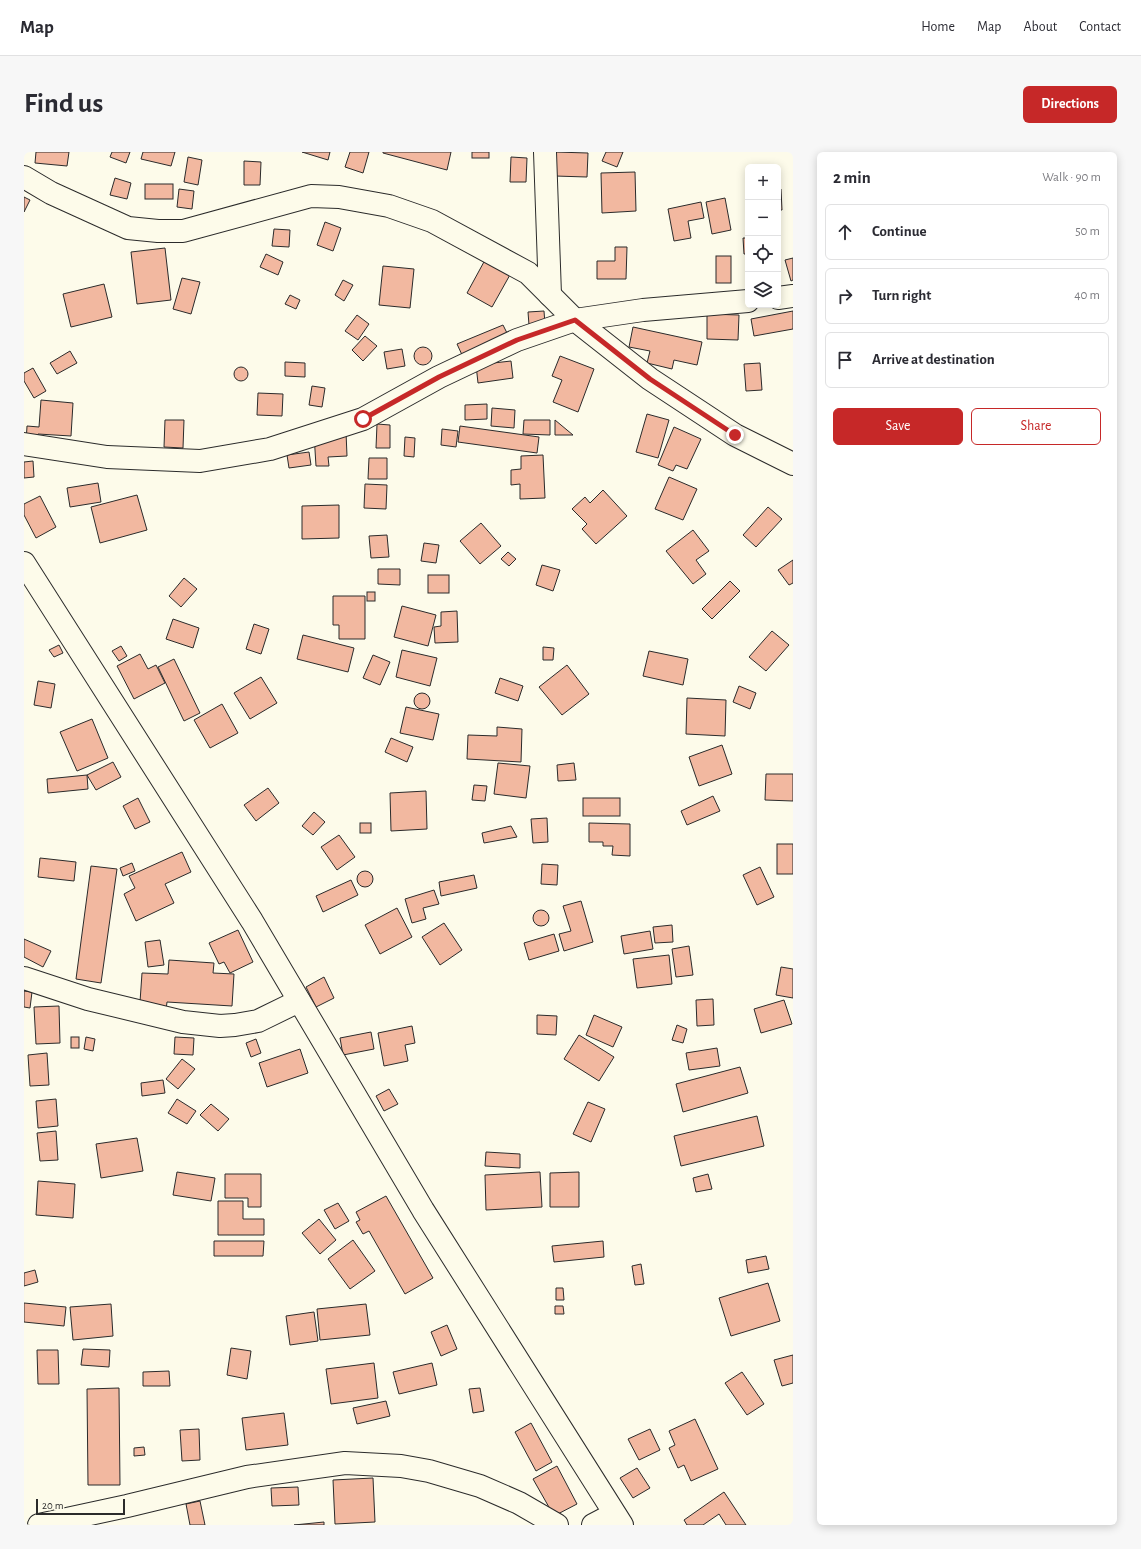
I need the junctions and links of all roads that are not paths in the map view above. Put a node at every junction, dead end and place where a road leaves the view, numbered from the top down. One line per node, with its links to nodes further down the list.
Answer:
1 (545, 152): 3 (street)
2 (24, 176): 3 (street)
3 (550, 295): 7 (street)
4 (793, 296): 5 (street)
5 (781, 298)
6 (745, 301): 7 (street)
7 (575, 320): 8 (street); 9 (street)
8 (24, 444)
9 (793, 464)
10 (24, 563): 12 (street)
11 (24, 978): 12 (street)
12 (300, 1001): 13 (street)
13 (618, 1519): 16 (street)
14 (39, 1525): 15 (street)
15 (557, 1525)
16 (593, 1525)

